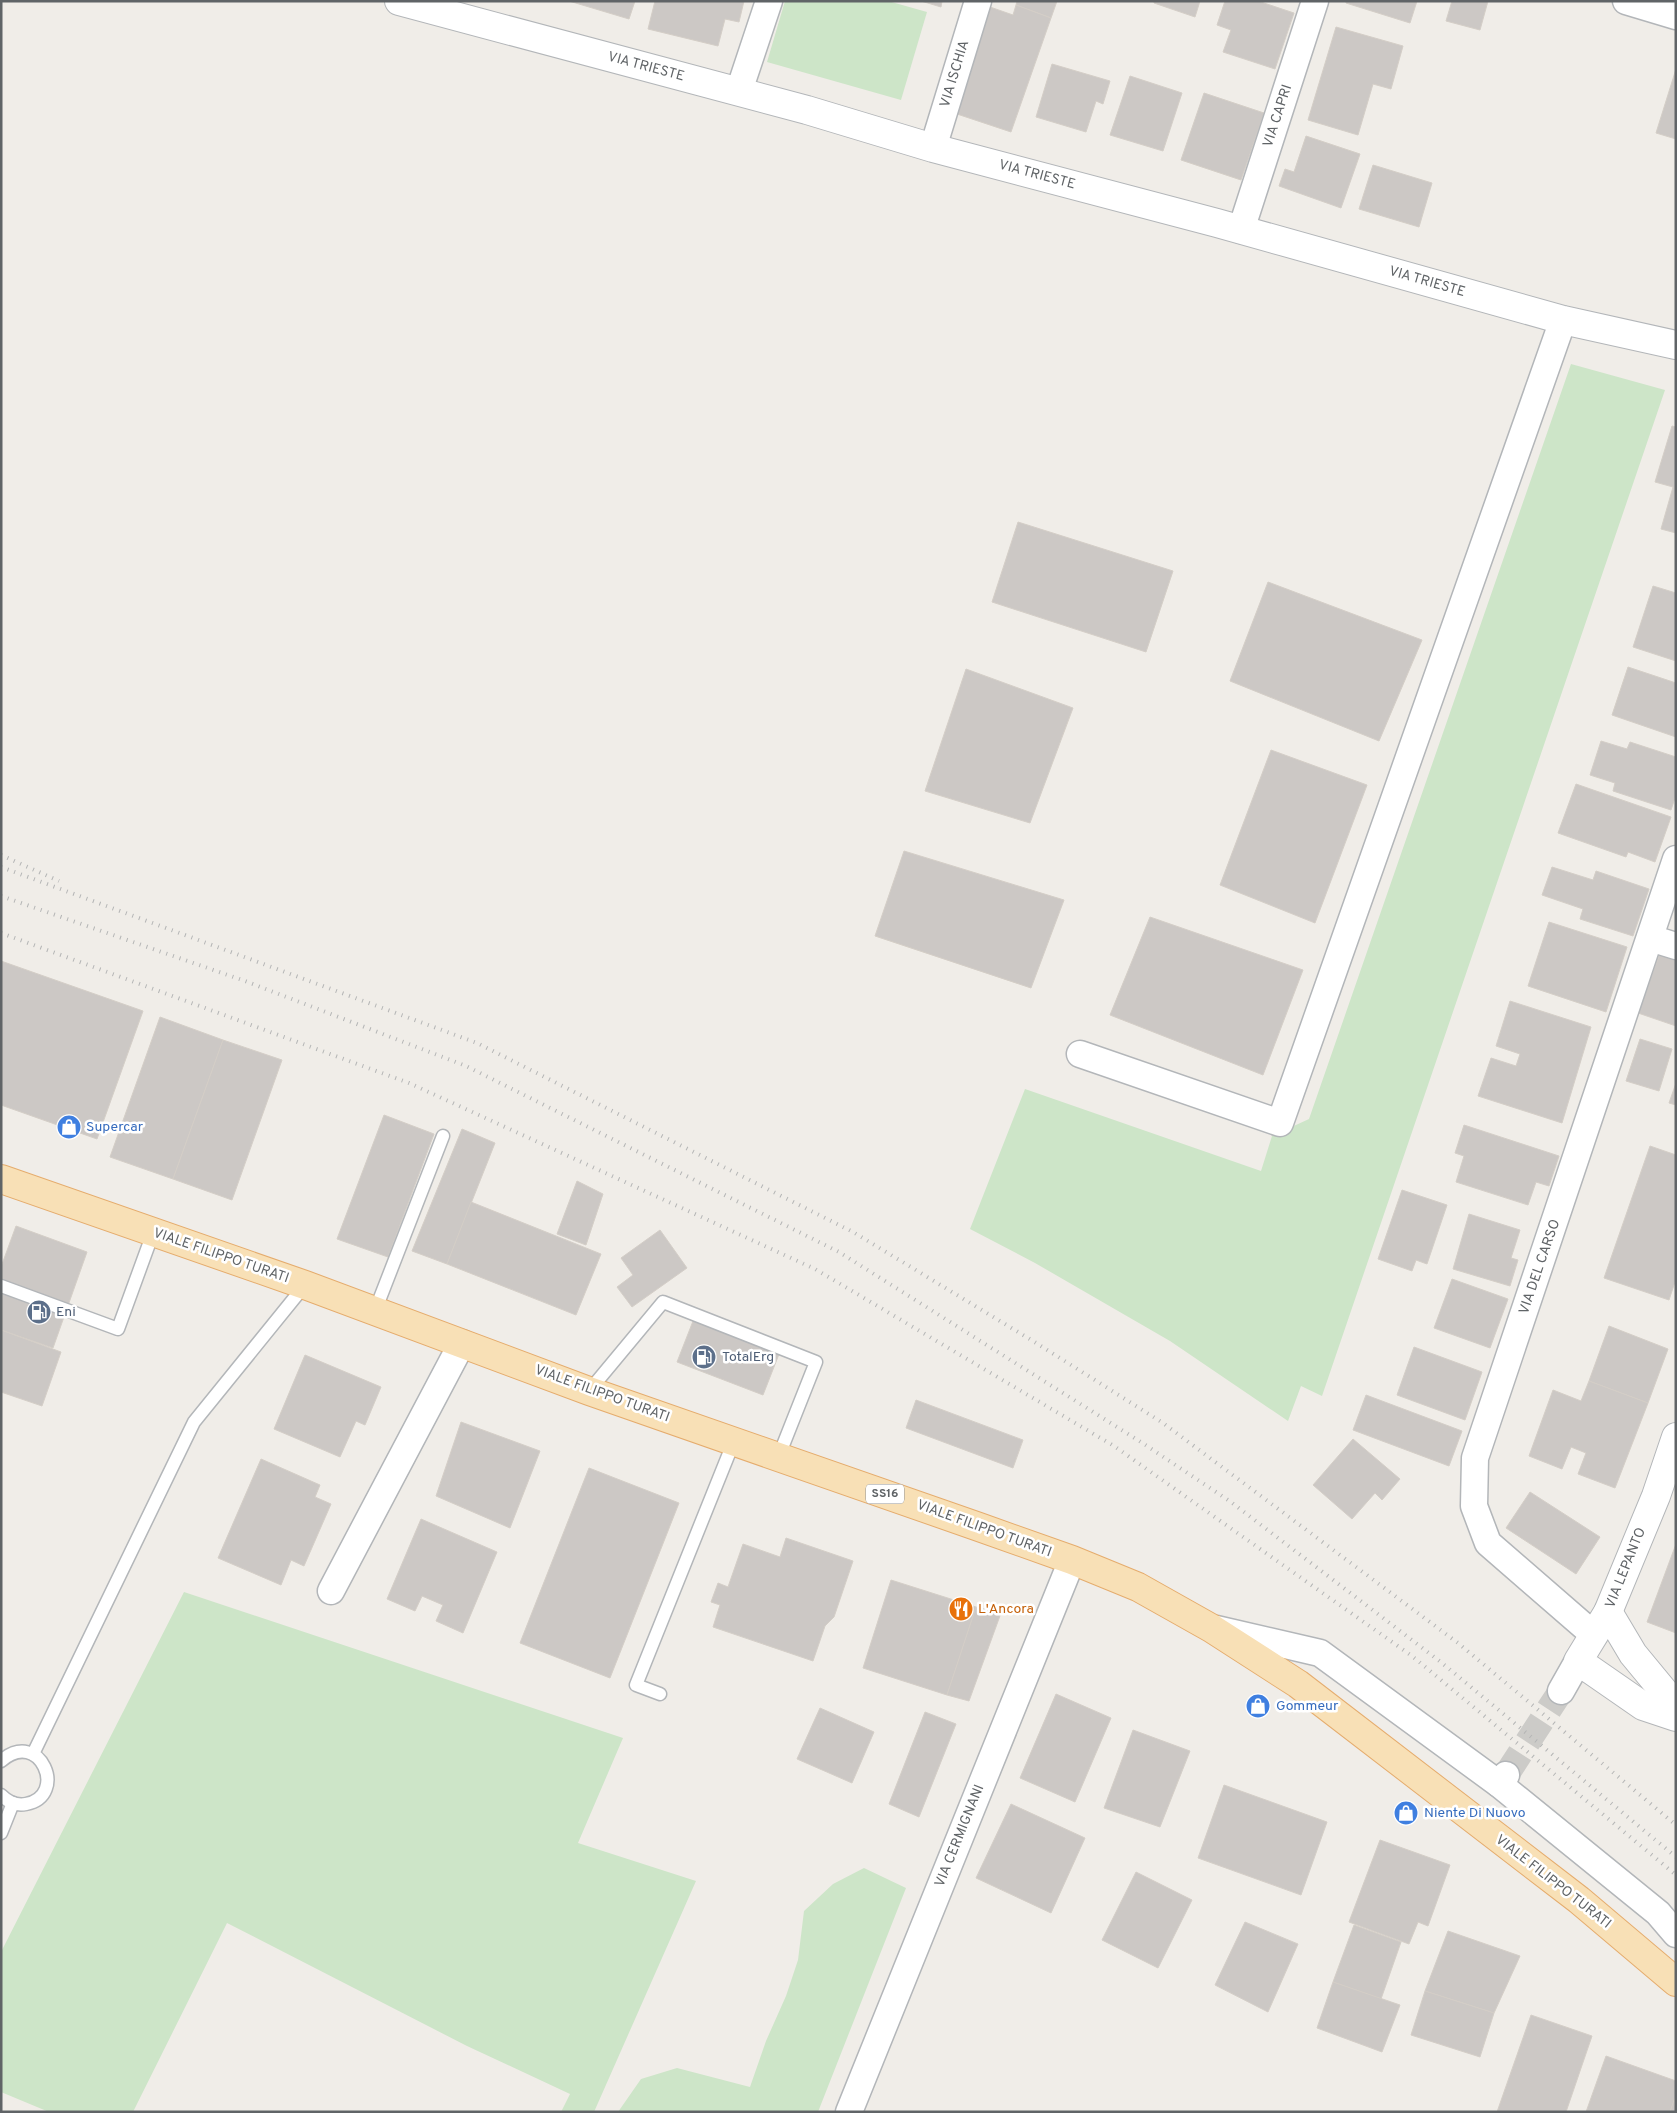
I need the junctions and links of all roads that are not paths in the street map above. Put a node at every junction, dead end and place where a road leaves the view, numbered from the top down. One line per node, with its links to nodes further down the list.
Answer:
1 (398, 1): 7 (street, VIA TRIESTE)
2 (769, 1): 7 (street)
3 (978, 1): 8 (street, VIA ISCHIA)
4 (1315, 1): 9 (street, VIA CAPRI)
5 (1626, 1): 6 (street)
6 (1676, 16)
7 (739, 91): 8 (street, VIA TRIESTE)
8 (933, 148): 9 (street, VIA TRIESTE)
9 (1241, 230): 10 (street, VIA TRIESTE)
10 (1562, 320): 11 (street, VIA TRIESTE); 15 (street)
11 (1676, 345)
12 (1676, 859): 13 (street, VIA DEL CARSO)
13 (1650, 938): 14 (street); 31 (street, VIA DEL CARSO)
14 (1676, 946)
15 (1080, 1054)
16 (443, 1136): 21 (lane)
17 (1, 1179): 18 (main road, VIALE FILIPPO TURATI / SS16)
18 (153, 1233): 19 (main road, VIALE FILIPPO TURATI / SS16); 20 (lane)
19 (305, 1285): 21 (main road, VIALE FILIPPO TURATI / SS16); 37 (lane)
20 (1, 1286)
21 (375, 1312): 22 (main road, VIALE FILIPPO TURATI / SS16)
22 (462, 1343): 23 (main road, VIALE FILIPPO TURATI / SS16); 28 (street)
23 (590, 1391): 25 (main road, VIALE FILIPPO TURATI / SS16); 26 (lane)
24 (1676, 1437): 29 (street, VIA LEPANTO)
25 (734, 1440): 26 (main road, VIALE FILIPPO TURATI / SS16); 34 (lane)
26 (778, 1458): 27 (main road, VIALE FILIPPO TURATI / SS16)
27 (1072, 1560): 30 (main road, VIALE FILIPPO TURATI / SS16); 44 (street, VIA CERMIGNANI)
28 (332, 1591)
29 (1608, 1612): 31 (street, VIA LEPANTO); 35 (street)
30 (1211, 1628): 42 (street); 43 (main road, VIALE FILIPPO TURATI / SS16)
31 (1594, 1635): 32 (street, VIA LEPANTO)
32 (1578, 1661): 33 (street, VIA LEPANTO); 36 (street)
33 (1561, 1691)
34 (660, 1694)
35 (1676, 1706)
36 (1676, 1717)
37 (33, 1754): 38 (lane); 40 (lane)
38 (1, 1761)
39 (1, 1795): 40 (lane)
40 (13, 1803): 41 (lane)
41 (1, 1833)
42 (1676, 1934)
43 (1676, 1982)
44 (849, 2112)

